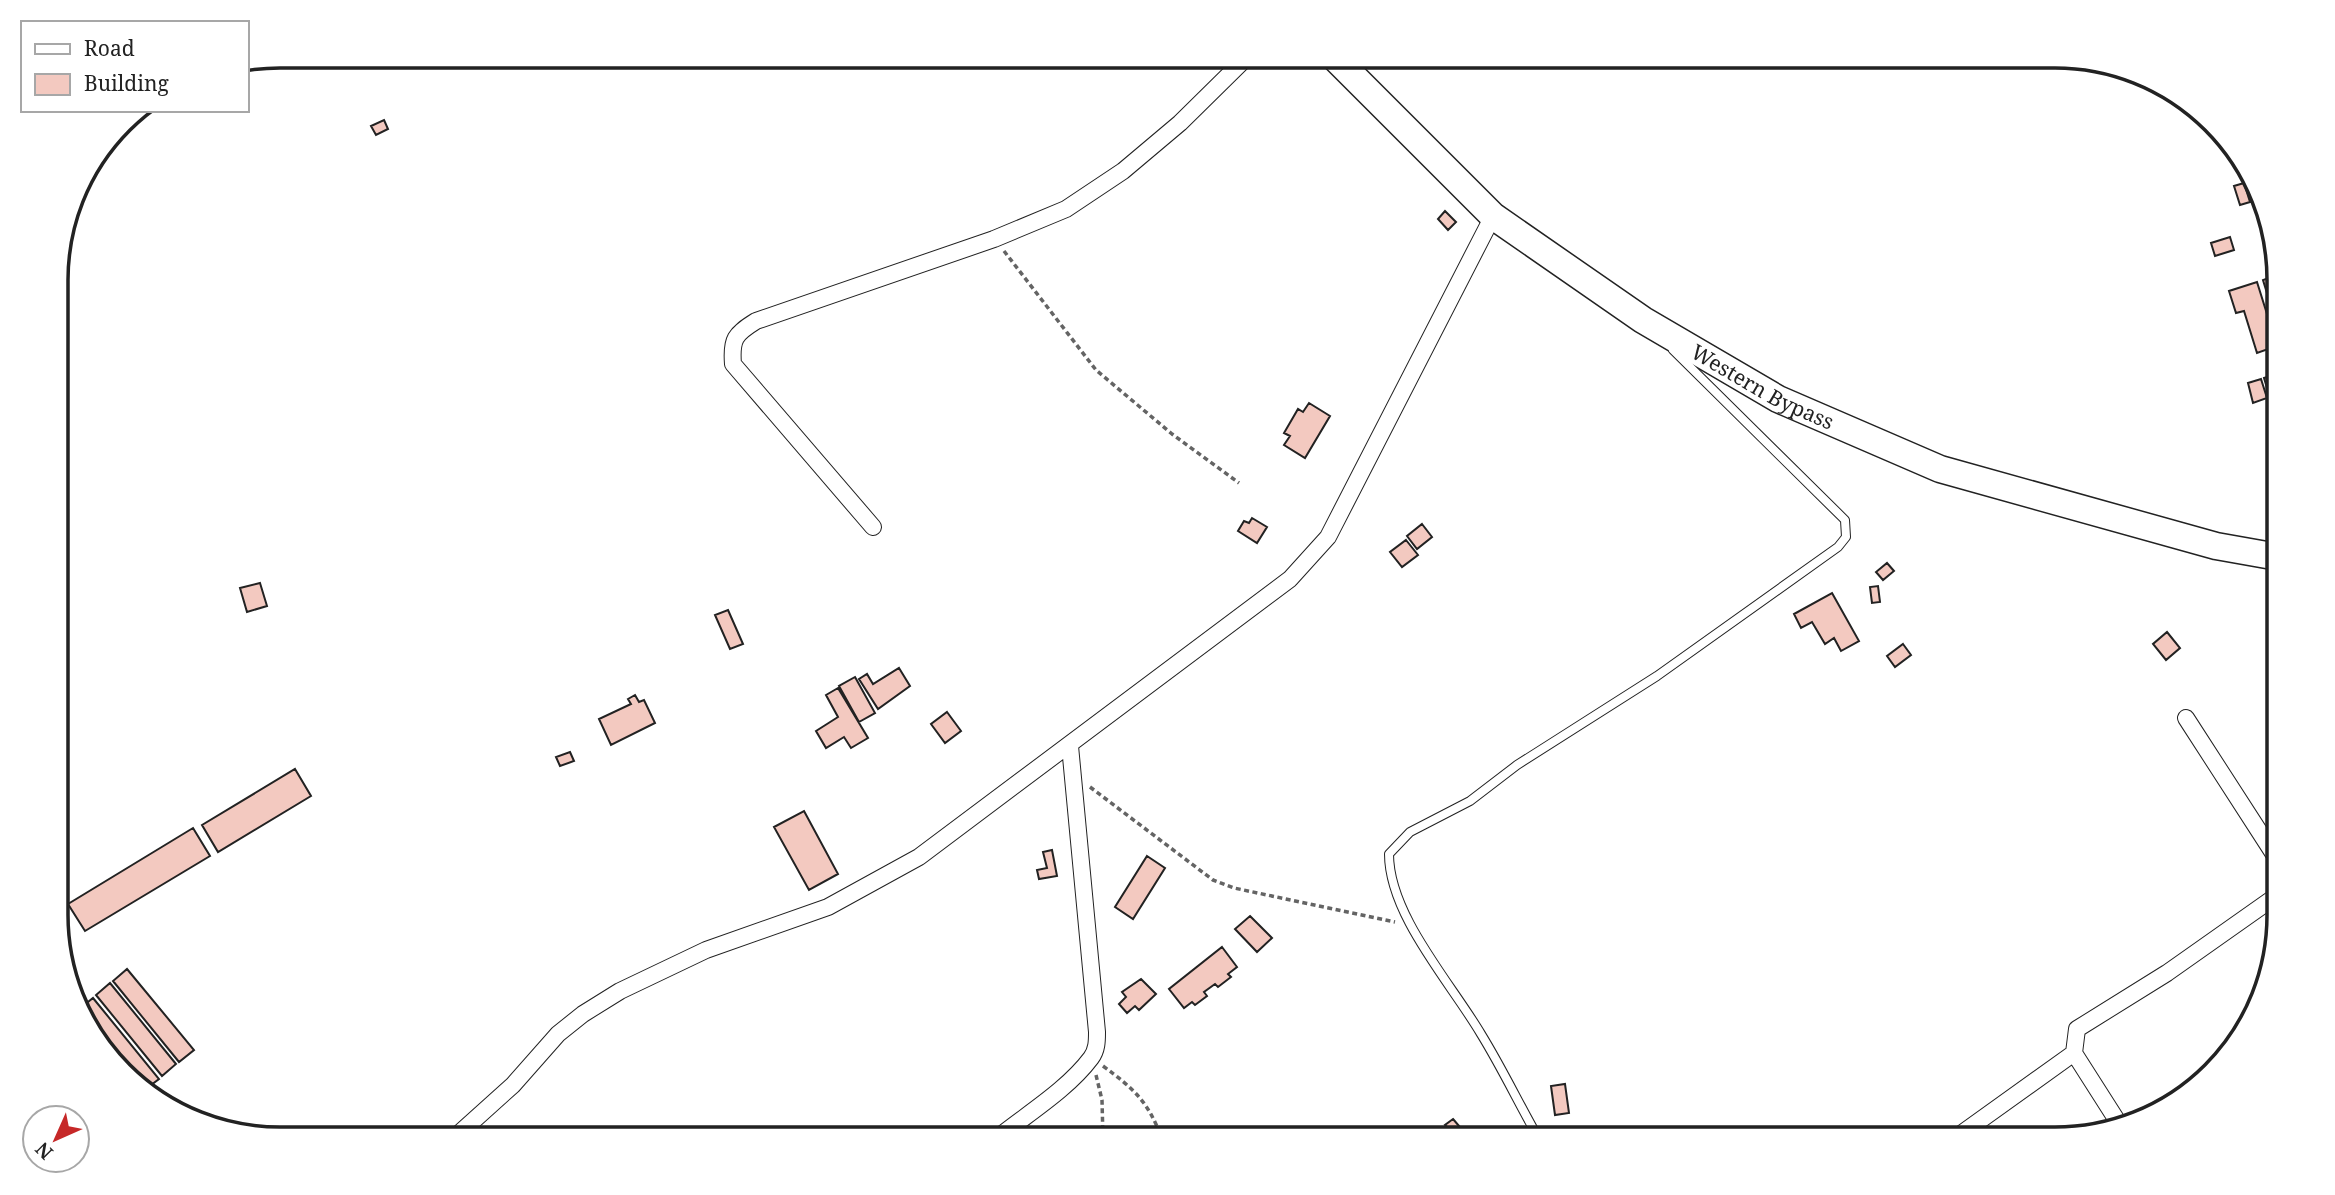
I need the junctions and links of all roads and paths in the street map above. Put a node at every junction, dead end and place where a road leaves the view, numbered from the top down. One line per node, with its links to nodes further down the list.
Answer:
1 (1235, 68): 4 (street)
2 (1345, 68): 3 (main road, Western Bypass)
3 (1493, 216): 5 (main road, Western Bypass); 10 (street)
4 (994, 239): 6 (path); 7 (street)
5 (1643, 320): 8 (main road, Western Bypass); 14 (lane)
6 (1239, 483)
7 (873, 527)
8 (2267, 555)
9 (2186, 718): 12 (street)
10 (1070, 746): 11 (street); 20 (street)
11 (1073, 775): 14 (path); 16 (street)
12 (2267, 843)
13 (2267, 902): 15 (street)
14 (1411, 925): 18 (lane)
15 (2074, 1053): 17 (street); 19 (street)
16 (1092, 1057): 21 (street); 22 (path); 23 (path)
17 (2115, 1118)
18 (1532, 1126)
19 (1972, 1126)
20 (466, 1127)
21 (1012, 1127)
22 (1103, 1127)
23 (1158, 1127)

